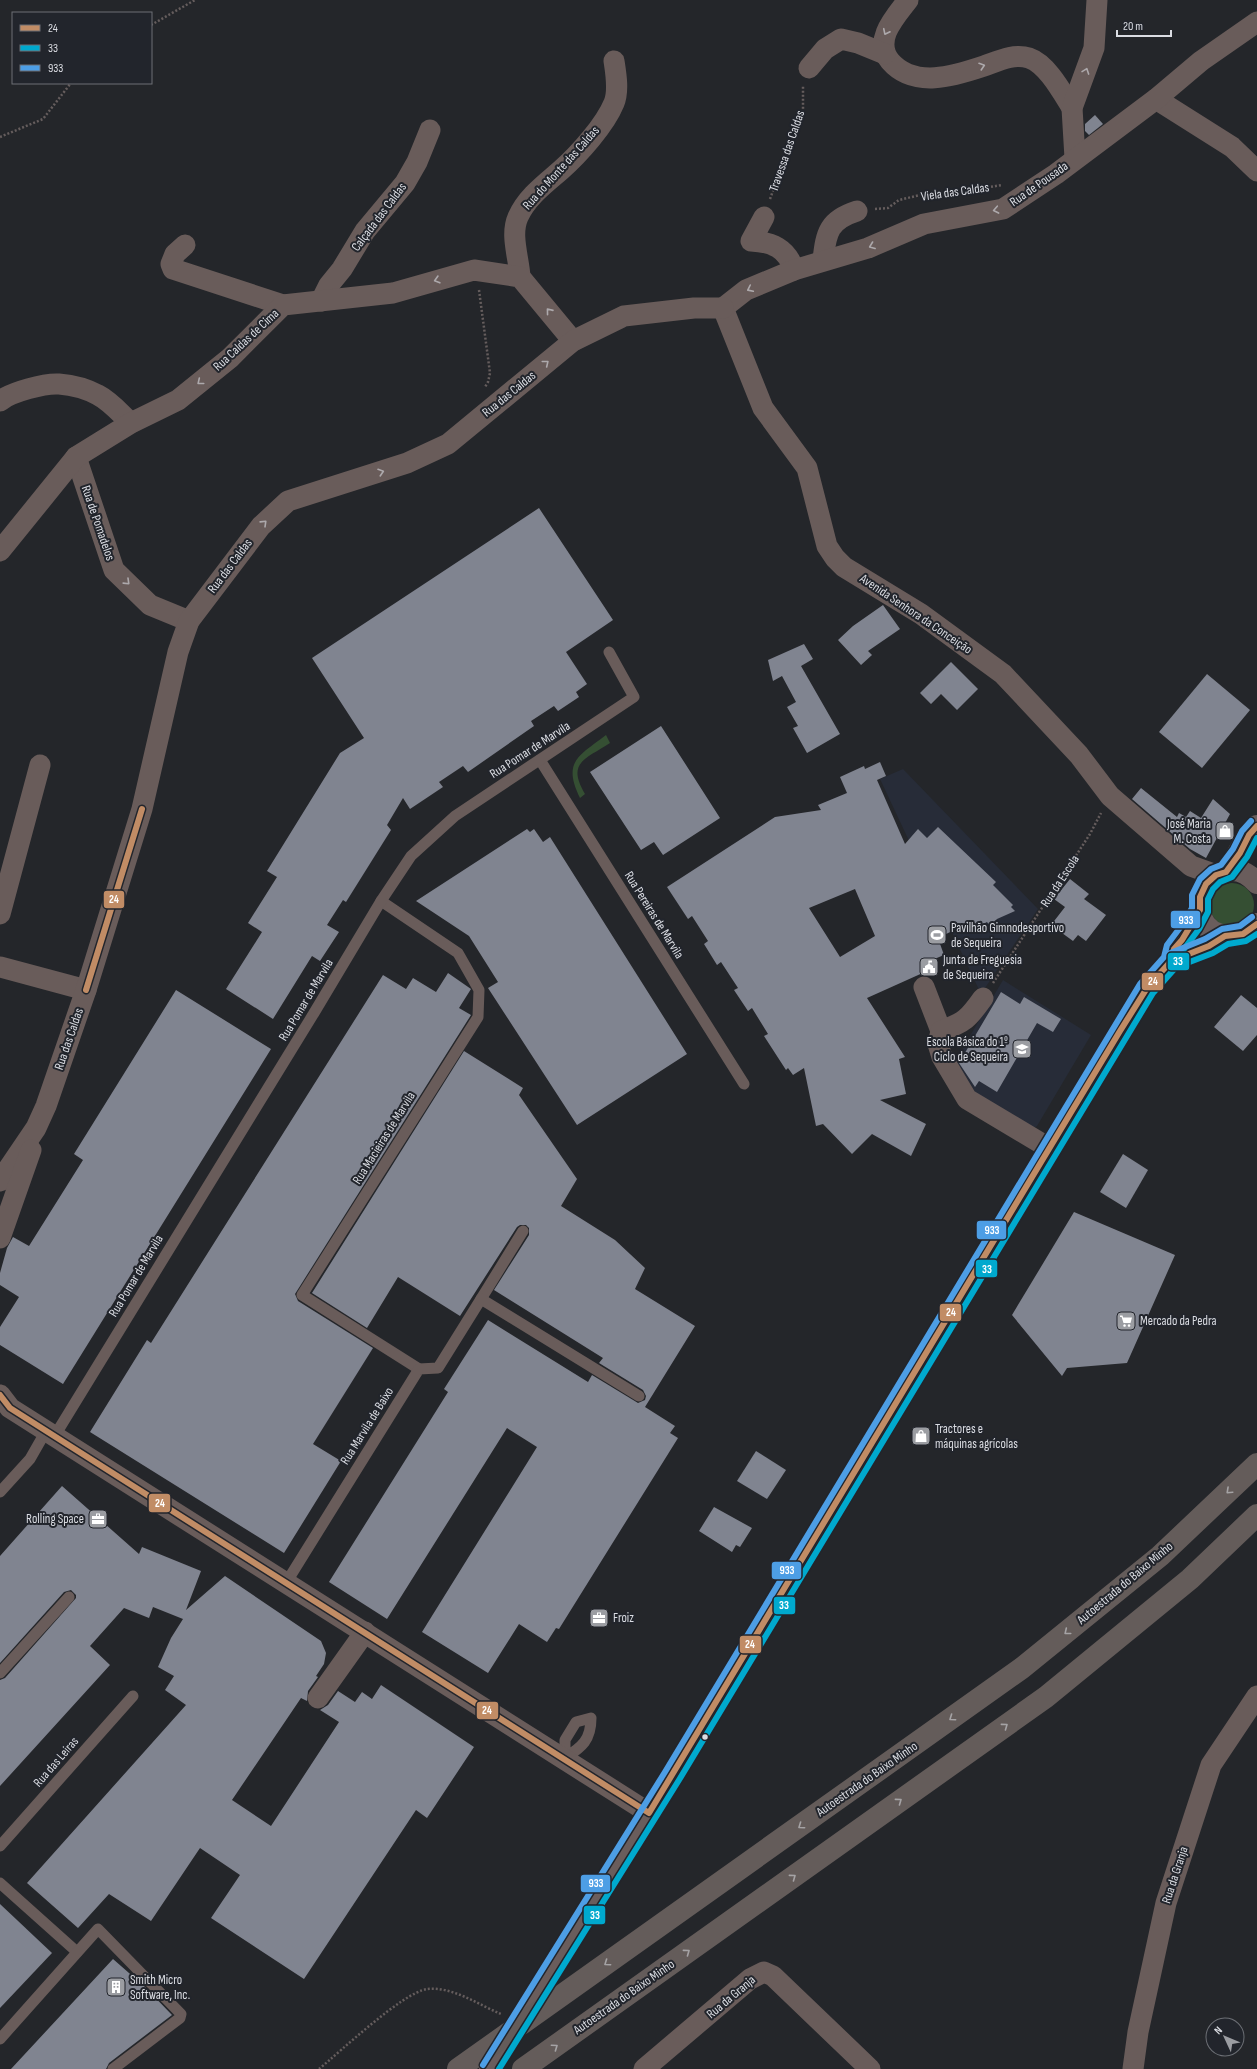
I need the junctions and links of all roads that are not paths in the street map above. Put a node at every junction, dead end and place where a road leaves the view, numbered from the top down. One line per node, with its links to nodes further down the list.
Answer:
1 (908, 0): 4 (street, one-way to 4)
2 (1097, 0): 8 (street, one-way to 2)
3 (1257, 22): 7 (street, Rua de Pousada)
4 (885, 54): 6 (street); 8 (street, one-way to 8)
5 (614, 61): 17 (street, Rua do Monte das Caldas)
6 (809, 68)
7 (1156, 99): 10 (street, Rua de Pousada); 11 (street)
8 (1072, 108): 10 (street)
9 (430, 130): 18 (street, Calçada das Caldas)
10 (1075, 158): 15 (street, Rua de Pousada, one-way to 15)
11 (1257, 171)
12 (857, 211): 15 (street)
13 (764, 216): 16 (street)
14 (185, 245): 19 (street)
15 (823, 260): 16 (street, Rua de Pousada)
16 (794, 270): 20 (street, Rua de Pousada, one-way to 20)
17 (520, 277): 18 (street, Rua Caldas de Cima, one-way to 18); 21 (street, one-way to 17)
18 (321, 301): 19 (street, Rua Caldas de Cima)
19 (283, 305): 23 (street, Rua Caldas de Cima, one-way to 23)
20 (723, 308): 21 (street, Rua das Caldas); 32 (street, Avenida Senhora da Conceição)
21 (573, 341): 26 (street, Rua das Caldas, one-way to 21)
22 (0, 401): 23 (street)
23 (131, 423): 24 (street, Rua Caldas de Cima)
24 (76, 457): 25 (street, Rua Caldas de Cima); 26 (street, Rua de Pomadelos, one-way to 26)
25 (0, 551)
26 (189, 620): 40 (street, Rua das Caldas)
27 (609, 652): 28 (lane, Rua Pomar de Marvila)
28 (540, 760): 33 (lane, Rua Pomar de Marvila); 43 (lane, Rua Pereiras de Marvila)
29 (40, 765): 34 (street)
30 (1257, 826): 32 (main road)
31 (1257, 883): 32 (main road)
32 (1211, 887): 36 (main road); 37 (main road)
33 (381, 901): 50 (lane, Rua Macieiras de Marvila); 53 (lane, Rua Pomar de Marvila)
34 (0, 914)
35 (1257, 924): 36 (main road)
36 (1225, 936): 37 (main road)
37 (1171, 961): 45 (main road)
38 (0, 967): 40 (street)
39 (924, 987): 42 (street)
40 (86, 990): 44 (street, Rua das Caldas)
41 (983, 998): 42 (street)
42 (941, 1031): 45 (street)
43 (744, 1084)
44 (46, 1106): 46 (street, Rua das Caldas); 47 (street, Rua das Caldas)
45 (1049, 1148): 64 (main road)
46 (0, 1182)
47 (4, 1214)
48 (523, 1231): 49 (lane)
49 (481, 1299): 50 (lane); 52 (lane)
50 (419, 1369): 57 (lane, Rua Marvila de Baixo)
51 (0, 1395): 53 (street)
52 (639, 1396)
53 (50, 1434): 55 (lane, Rua Pomar de Marvila); 57 (street)
54 (1257, 1464): 70 (highway, Autoestrada do Baixo Minho, one-way to 70)
55 (0, 1492)
56 (1257, 1515): 72 (highway, Autoestrada do Baixo Minho, one-way to 56)
57 (286, 1583): 59 (street)
58 (69, 1597): 60 (lane)
59 (365, 1632): 63 (street); 64 (street)
60 (0, 1673)
61 (133, 1696): 65 (lane, Rua das Leiras)
62 (1257, 1696): 75 (street, Rua da Granja)
63 (318, 1698)
64 (649, 1813): 71 (main road)
65 (0, 1846)
66 (0, 1883): 67 (lane)
67 (77, 1952): 68 (lane); 69 (lane)
68 (0, 2039)
69 (113, 2069)
70 (458, 2069)
71 (490, 2069)
72 (523, 2069)
73 (644, 2069): 74 (street, Rua da Granja)
74 (870, 2069)
75 (1133, 2069)

